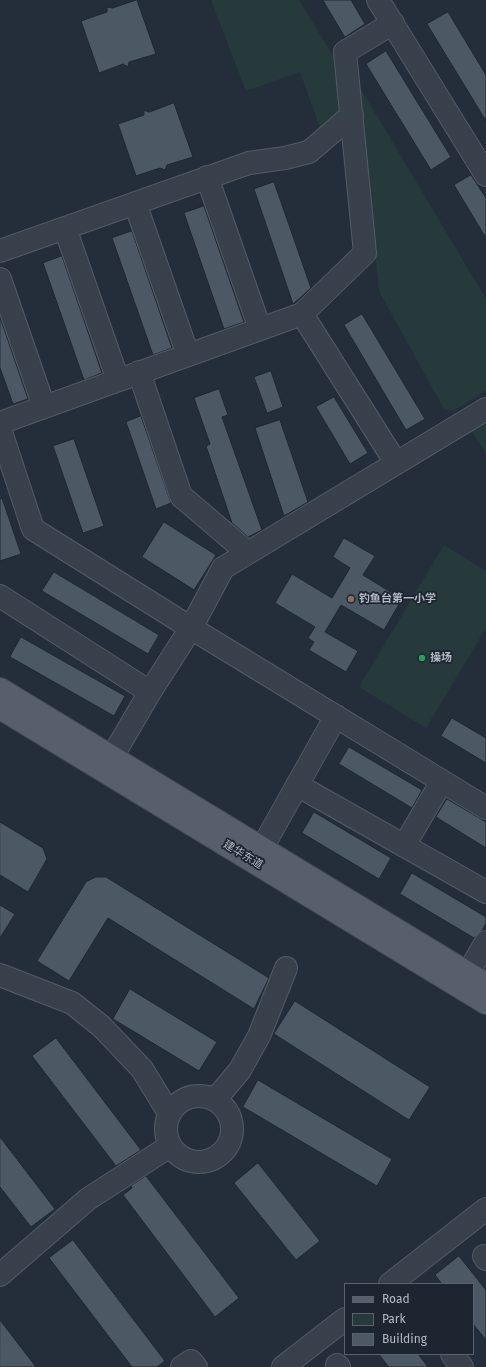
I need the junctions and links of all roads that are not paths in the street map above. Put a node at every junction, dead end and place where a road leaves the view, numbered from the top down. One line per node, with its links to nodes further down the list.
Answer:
1 (378, 0): 2 (street)
2 (393, 23): 3 (street); 4 (street)
3 (352, 115): 5 (street); 10 (street)
4 (486, 175)
5 (207, 177): 6 (street); 11 (street)
6 (135, 202): 7 (street); 12 (street)
7 (65, 228): 8 (street); 14 (street)
8 (0, 251)
9 (0, 279): 15 (street)
10 (302, 314): 11 (street); 19 (street)
11 (260, 329): 12 (street)
12 (188, 355): 13 (street)
13 (140, 372): 14 (street); 20 (street)
14 (118, 380): 15 (street)
15 (44, 407): 17 (street)
16 (486, 408): 19 (street)
17 (0, 423)
18 (0, 428): 22 (street)
19 (396, 463): 20 (street)
20 (248, 553): 22 (street)
21 (0, 596): 24 (street)
22 (191, 628): 24 (street); 26 (street)
23 (0, 689): 27 (main road, 建华东道)
24 (150, 692): 27 (street)
25 (0, 708): 38 (main road, 建华东道)
26 (336, 716): 28 (street); 29 (street)
27 (112, 757): 32 (main road, 建华东道)
28 (442, 781): 30 (street); 31 (street)
29 (297, 785): 31 (street); 32 (street)
30 (486, 808)
31 (404, 846): 33 (street)
32 (262, 848): 37 (main road, 建华东道)
33 (486, 892)
34 (486, 942): 37 (street)
35 (286, 968): 39 (street)
36 (0, 974): 40 (street)
37 (477, 979)
38 (486, 1003)
39 (215, 1100): 40 (street); 41 (street)
40 (169, 1113): 41 (street)
41 (170, 1146): 43 (street)
42 (486, 1209): 44 (street)
43 (0, 1275)
44 (391, 1283)
45 (344, 1320): 49 (street)
46 (453, 1355): 50 (street)
47 (182, 1367): 48 (street)
48 (196, 1367)
49 (283, 1367)
50 (462, 1367)

